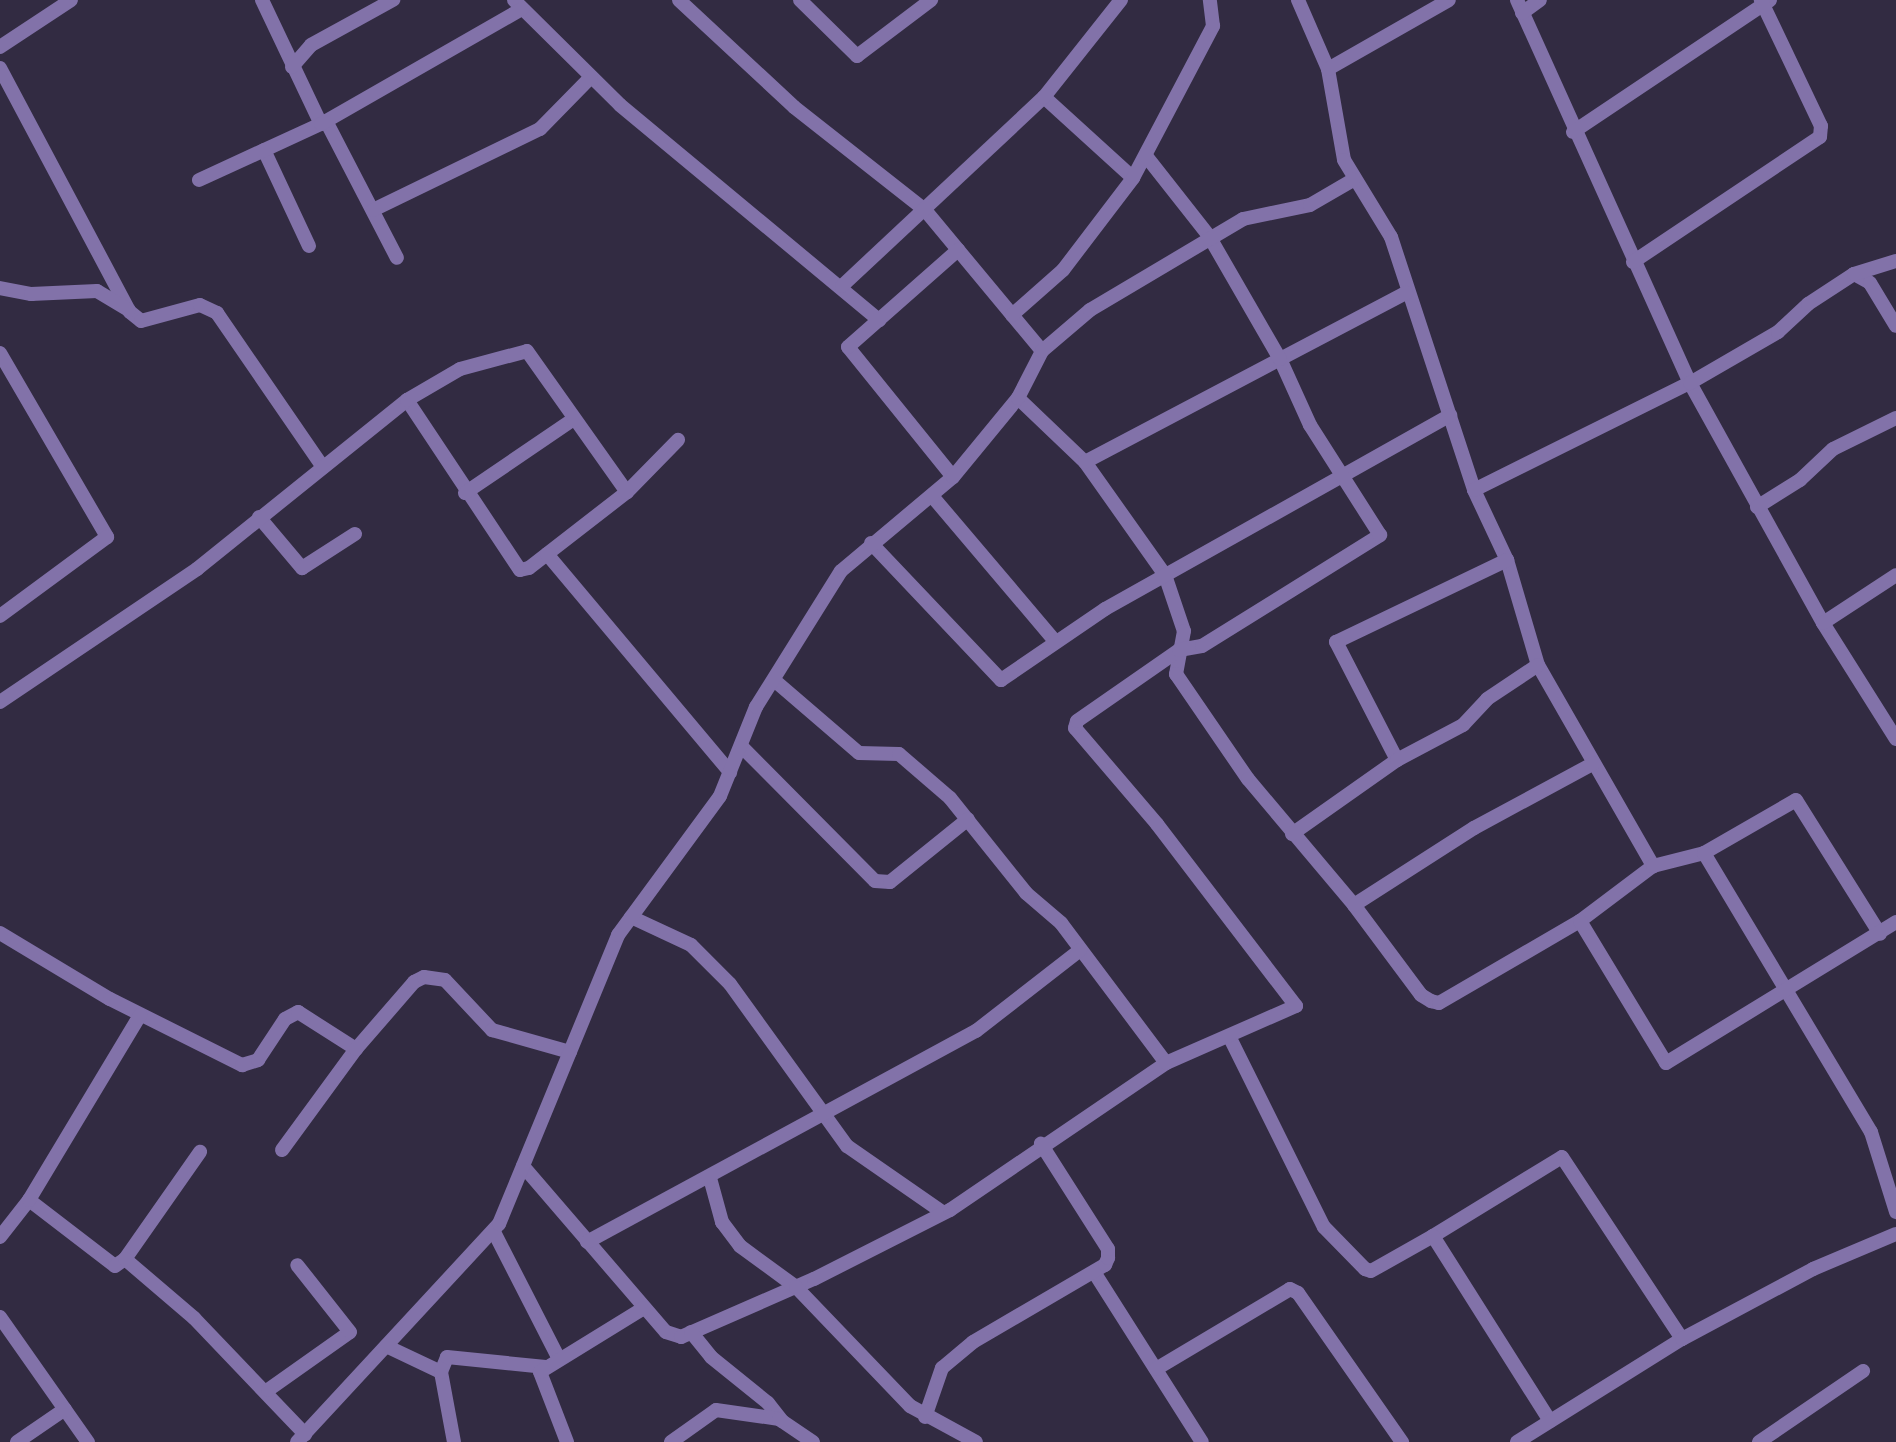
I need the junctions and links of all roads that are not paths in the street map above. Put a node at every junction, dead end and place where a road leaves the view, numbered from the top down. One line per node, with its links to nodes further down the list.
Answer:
1 (262, 0): 15 (street)
2 (393, 0): 16 (street)
3 (679, 0): 31 (street)
4 (800, 0): 5 (street)
5 (931, 0)
6 (1121, 0): 22 (street)
7 (1210, 0): 26 (street)
8 (1298, 0): 20 (street)
9 (1452, 0): 20 (street)
10 (1540, 0): 14 (street)
11 (1765, 1): 24 (street); 37 (street)
12 (62, 2): 17 (street)
13 (518, 5): 21 (street); 23 (street)
14 (1519, 7): 24 (street)
15 (279, 42): 16 (street); 18 (street)
16 (311, 45): 18 (street)
17 (0, 47)
18 (292, 67): 23 (street)
19 (0, 68): 42 (street)
20 (1328, 69): 29 (street)
21 (591, 77): 30 (street); 39 (street)
22 (1044, 97): 27 (street); 31 (street)
23 (324, 122): 25 (street); 30 (street)
24 (1573, 132): 37 (street)
25 (264, 150): 28 (street); 33 (street)
26 (1146, 156): 27 (street); 32 (street)
27 (1133, 178): 43 (street)
28 (199, 180)
29 (1353, 180): 32 (street); 41 (street)
30 (373, 210): 35 (street)
31 (925, 210): 34 (street); 39 (street)
32 (1209, 236): 46 (street); 48 (street)
33 (309, 247)
34 (958, 250): 43 (street); 44 (street)
35 (397, 258)
36 (1896, 261): 38 (street)
37 (1633, 262): 49 (street)
38 (1854, 274): 45 (street); 49 (street)
39 (842, 286): 44 (street)
40 (0, 288): 42 (street)
41 (1406, 293): 48 (street); 52 (street)
42 (131, 312): 57 (street)
43 (1012, 314): 46 (street)
44 (879, 320): 59 (street)
45 (1896, 326)
46 (1042, 351): 50 (street)
47 (0, 353): 72 (street)
48 (1280, 359): 56 (street); 58 (street)
49 (1690, 383): 60 (street); 64 (street)
50 (1018, 398): 56 (street); 59 (street)
51 (407, 400): 54 (street); 57 (street); 62 (street)
52 (1450, 415): 58 (street); 60 (street)
53 (1896, 418): 64 (street)
54 (574, 419): 61 (street); 62 (street)
55 (678, 440): 61 (street)
56 (1085, 462): 70 (street)
57 (323, 467): 65 (street)
58 (1343, 475): 70 (street); 76 (street)
59 (953, 477): 63 (street)
60 (1474, 490): 69 (street)
61 (627, 492): 68 (street)
62 (465, 493): 68 (street)
63 (932, 496): 67 (street); 75 (street)
64 (1756, 507): 73 (street)
65 (258, 517): 66 (street); 80 (street)
66 (355, 534)
67 (872, 543): 75 (street); 79 (street)
68 (547, 554): 85 (street)
69 (1507, 560): 78 (street); 83 (street)
70 (1165, 575): 74 (street); 75 (street)
71 (1896, 575): 73 (street)
72 (0, 616)
73 (1823, 623): 81 (street)
74 (1184, 631): 76 (street); 77 (street)
75 (1055, 641)
76 (1202, 646): 77 (street)
77 (1180, 650): 87 (street); 99 (street)
78 (1538, 666): 83 (street); 84 (street)
79 (775, 680): 82 (street); 86 (street)
80 (0, 702)
81 (1896, 739)
82 (741, 746): 85 (street); 86 (street)
83 (1396, 760): 87 (street)
84 (1594, 763): 89 (street); 90 (street)
85 (730, 772): 91 (street)
86 (968, 819): 96 (street)
87 (1292, 834): 90 (street)
88 (1704, 853): 89 (street); 95 (street); 97 (street)
89 (1653, 866): 92 (street)
90 (1354, 905): 92 (street)
91 (631, 917): 101 (street); 103 (street)
92 (1580, 921): 97 (street)
93 (1896, 922): 95 (street)
94 (0, 933): 98 (street)
95 (1880, 934): 97 (street)
96 (1080, 950): 102 (street); 103 (street)
97 (1788, 988): 111 (street)
98 (140, 1015): 100 (street); 109 (street)
99 (1230, 1038): 102 (street); 114 (street)
100 (356, 1049): 101 (street); 105 (street)
101 (570, 1052): 107 (street)
102 (1166, 1063): 104 (street)
103 (823, 1113): 108 (street); 110 (street)
104 (1041, 1144): 110 (street); 119 (street)
105 (282, 1150)
106 (200, 1152): 117 (street)
107 (523, 1166): 112 (street); 116 (street)
108 (710, 1178): 116 (street); 120 (street)
109 (29, 1200): 115 (street); 117 (street)
110 (941, 1211): 120 (street)
111 (1896, 1212)
112 (494, 1232): 125 (street); 126 (street)
113 (1896, 1234): 124 (street)
114 (1433, 1236): 124 (street); 135 (street)
115 (0, 1237)
116 (587, 1242): 121 (street)
117 (125, 1259): 131 (street)
118 (297, 1265): 131 (street)
119 (1094, 1272): 128 (street); 133 (street)
120 (796, 1287): 123 (street); 133 (street)
121 (644, 1308): 123 (street); 126 (street)
122 (0, 1317): 132 (street)
123 (691, 1332): 134 (street)
124 (1682, 1339): 135 (street)
125 (386, 1346): 130 (street); 136 (street)
126 (559, 1359): 127 (street)
127 (545, 1367): 130 (street); 140 (street)
128 (1156, 1369): 144 (street); 145 (street)
129 (1863, 1371): 147 (street)
130 (441, 1373): 139 (street)
131 (268, 1390): 136 (street)
132 (65, 1409): 137 (street); 138 (street)
133 (925, 1417): 143 (street)
134 (782, 1421): 141 (street); 142 (street)
135 (1550, 1421): 146 (street)
136 (301, 1438)
137 (17, 1442)
138 (88, 1442)
139 (454, 1442)
140 (567, 1442)
141 (671, 1442)
142 (813, 1442)
143 (976, 1442)
144 (1202, 1442)
145 (1402, 1442)
146 (1517, 1442)
147 (1759, 1442)

